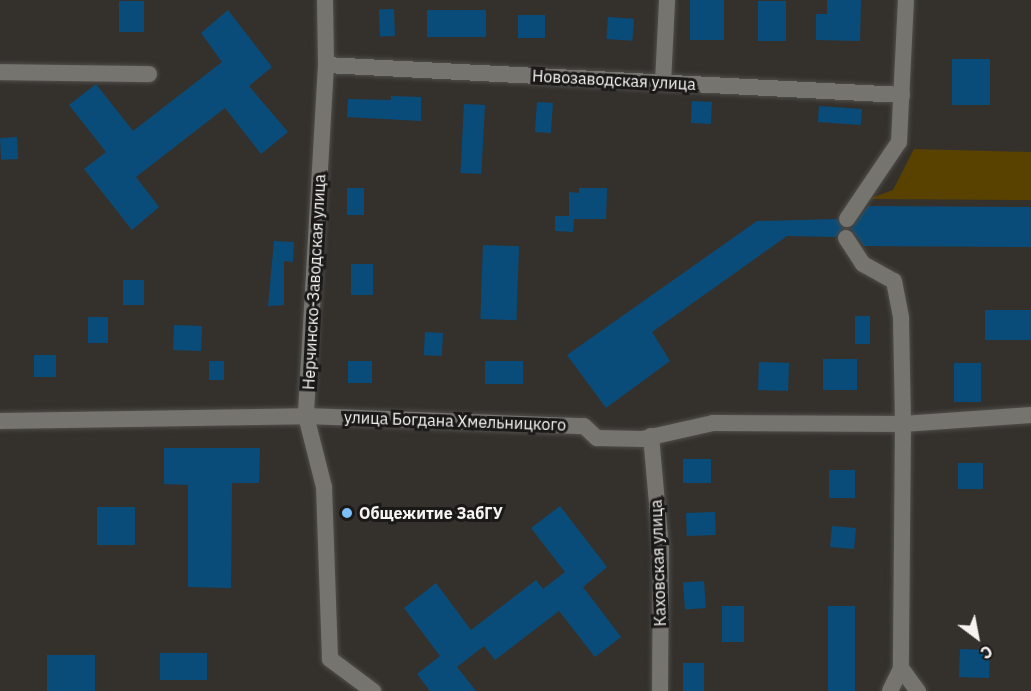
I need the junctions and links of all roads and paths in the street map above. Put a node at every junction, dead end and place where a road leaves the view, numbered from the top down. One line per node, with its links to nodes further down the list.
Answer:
1 (325, 0): 4 (street, Нерчинско-Заводская улица)
2 (667, 0): 7 (street)
3 (906, 0): 8 (street)
4 (326, 65): 7 (street, Новозаводская улица); 12 (street, Нерчинско-Заводская улица)
5 (0, 72): 6 (street)
6 (148, 74)
7 (663, 83): 8 (street, Новозаводская улица)
8 (902, 95): 9 (street)
9 (847, 219)
10 (846, 238): 14 (street)
11 (1031, 415): 14 (street, улица Богдана Хмельницкого)
12 (306, 416): 13 (street, улица Богдана Хмельницкого); 15 (street, улица Богдана Хмельницкого); 17 (street, Нерчинско-Заводская улица)
13 (0, 421)
14 (903, 424): 15 (street, улица Богдана Хмельницкого); 16 (street)
15 (651, 436): 18 (street, Каховская улица)
16 (901, 668): 19 (street); 20 (street)
17 (373, 691)
18 (660, 691)
19 (890, 691)
20 (918, 691)

